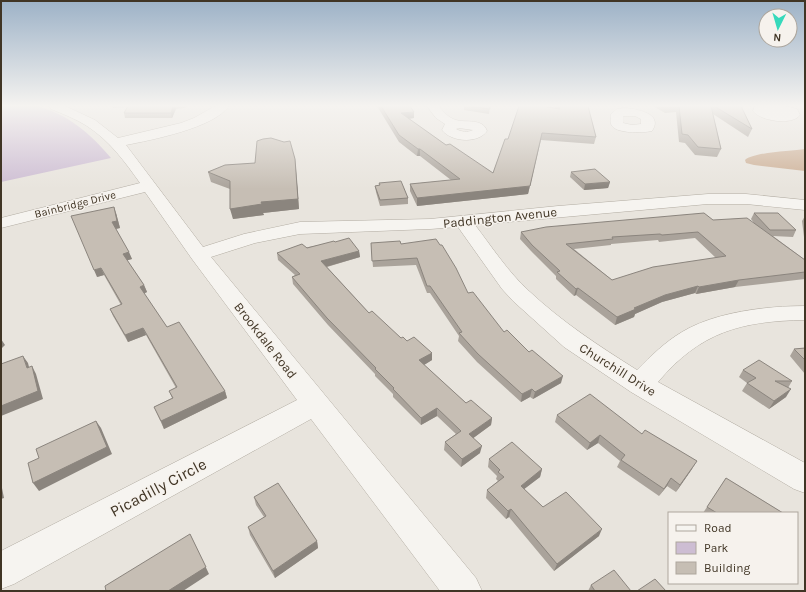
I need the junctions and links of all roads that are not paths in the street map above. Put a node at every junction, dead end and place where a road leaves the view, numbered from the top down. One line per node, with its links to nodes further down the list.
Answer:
1 (104, 134): 3 (street, Brookdale Road)
2 (153, 134): 3 (street)
3 (116, 143): 4 (street, Brookdale Road)
4 (149, 186): 7 (street, Bainbridge Drive); 8 (street, Brookdale Road)
5 (805, 205): 6 (street, Paddington Avenue)
6 (463, 221): 8 (street, Paddington Avenue); 10 (street, Churchill Drive)
7 (1, 223)
8 (199, 255): 11 (street, Brookdale Road)
9 (805, 313): 10 (street)
10 (640, 385): 12 (street, Churchill Drive)
11 (315, 404): 13 (street, Picadilly Circle); 14 (street, Brookdale Road)
12 (805, 479)
13 (1, 571)
14 (463, 591)

